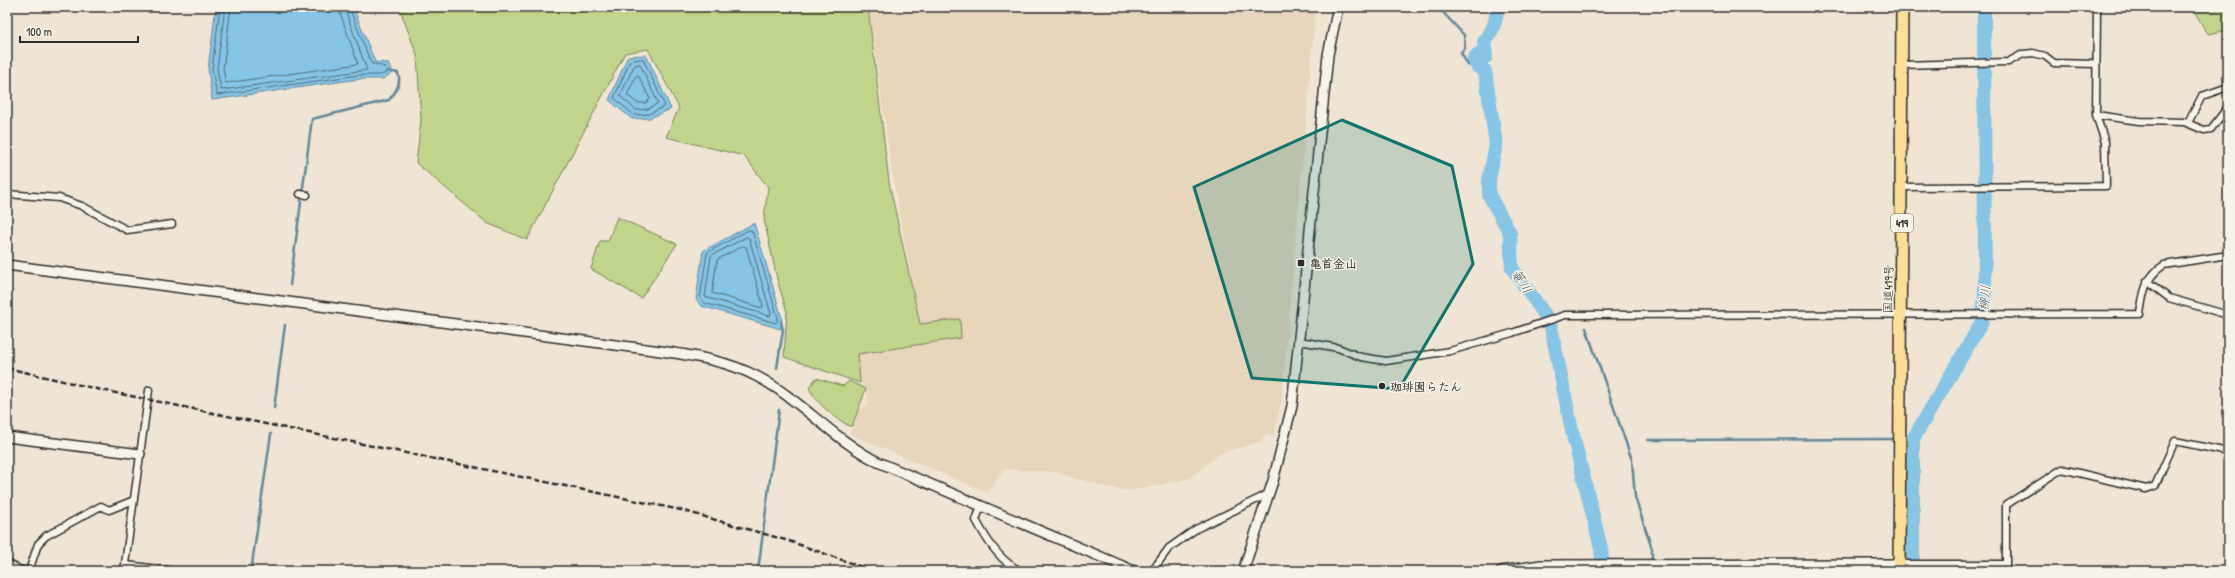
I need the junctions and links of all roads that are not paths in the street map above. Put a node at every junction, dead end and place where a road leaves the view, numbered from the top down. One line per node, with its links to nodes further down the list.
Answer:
1 (1338, 7): 18 (street)
2 (1902, 7): 5 (highway, 国道419号 / 419)
3 (2097, 7): 4 (street)
4 (2096, 64): 5 (street); 8 (street)
5 (1902, 65): 10 (highway, 国道419号 / 419)
6 (2228, 87): 9 (street)
7 (2228, 107): 9 (street)
8 (2096, 115): 9 (street); 10 (street)
9 (2188, 123)
10 (1902, 187): 16 (highway, 国道419号 / 419)
11 (7, 194): 12 (street)
12 (172, 224)
13 (2228, 255): 15 (street)
14 (7, 265): 25 (street)
15 (2147, 281): 16 (street); 17 (street)
16 (1901, 314): 18 (street); 28 (highway, 国道419号 / 419)
17 (2228, 315)
18 (1300, 341): 23 (street)
19 (149, 390): 22 (street)
20 (7, 437): 22 (street)
21 (2228, 452): 27 (street)
22 (140, 454): 24 (street)
23 (1268, 494): 36 (street); 37 (street)
24 (134, 500): 29 (street); 32 (street)
25 (981, 506): 34 (street); 35 (street)
26 (7, 562): 31 (street)
27 (2006, 564): 28 (street); 39 (street)
28 (1901, 566): 30 (street)
29 (125, 568): 33 (street)
30 (1683, 568): 38 (street)
31 (24, 571)
32 (29, 571)
33 (175, 571)
34 (1022, 571)
35 (1134, 571)
36 (1152, 571)
37 (1242, 571)
38 (1501, 571)
39 (2006, 571)

